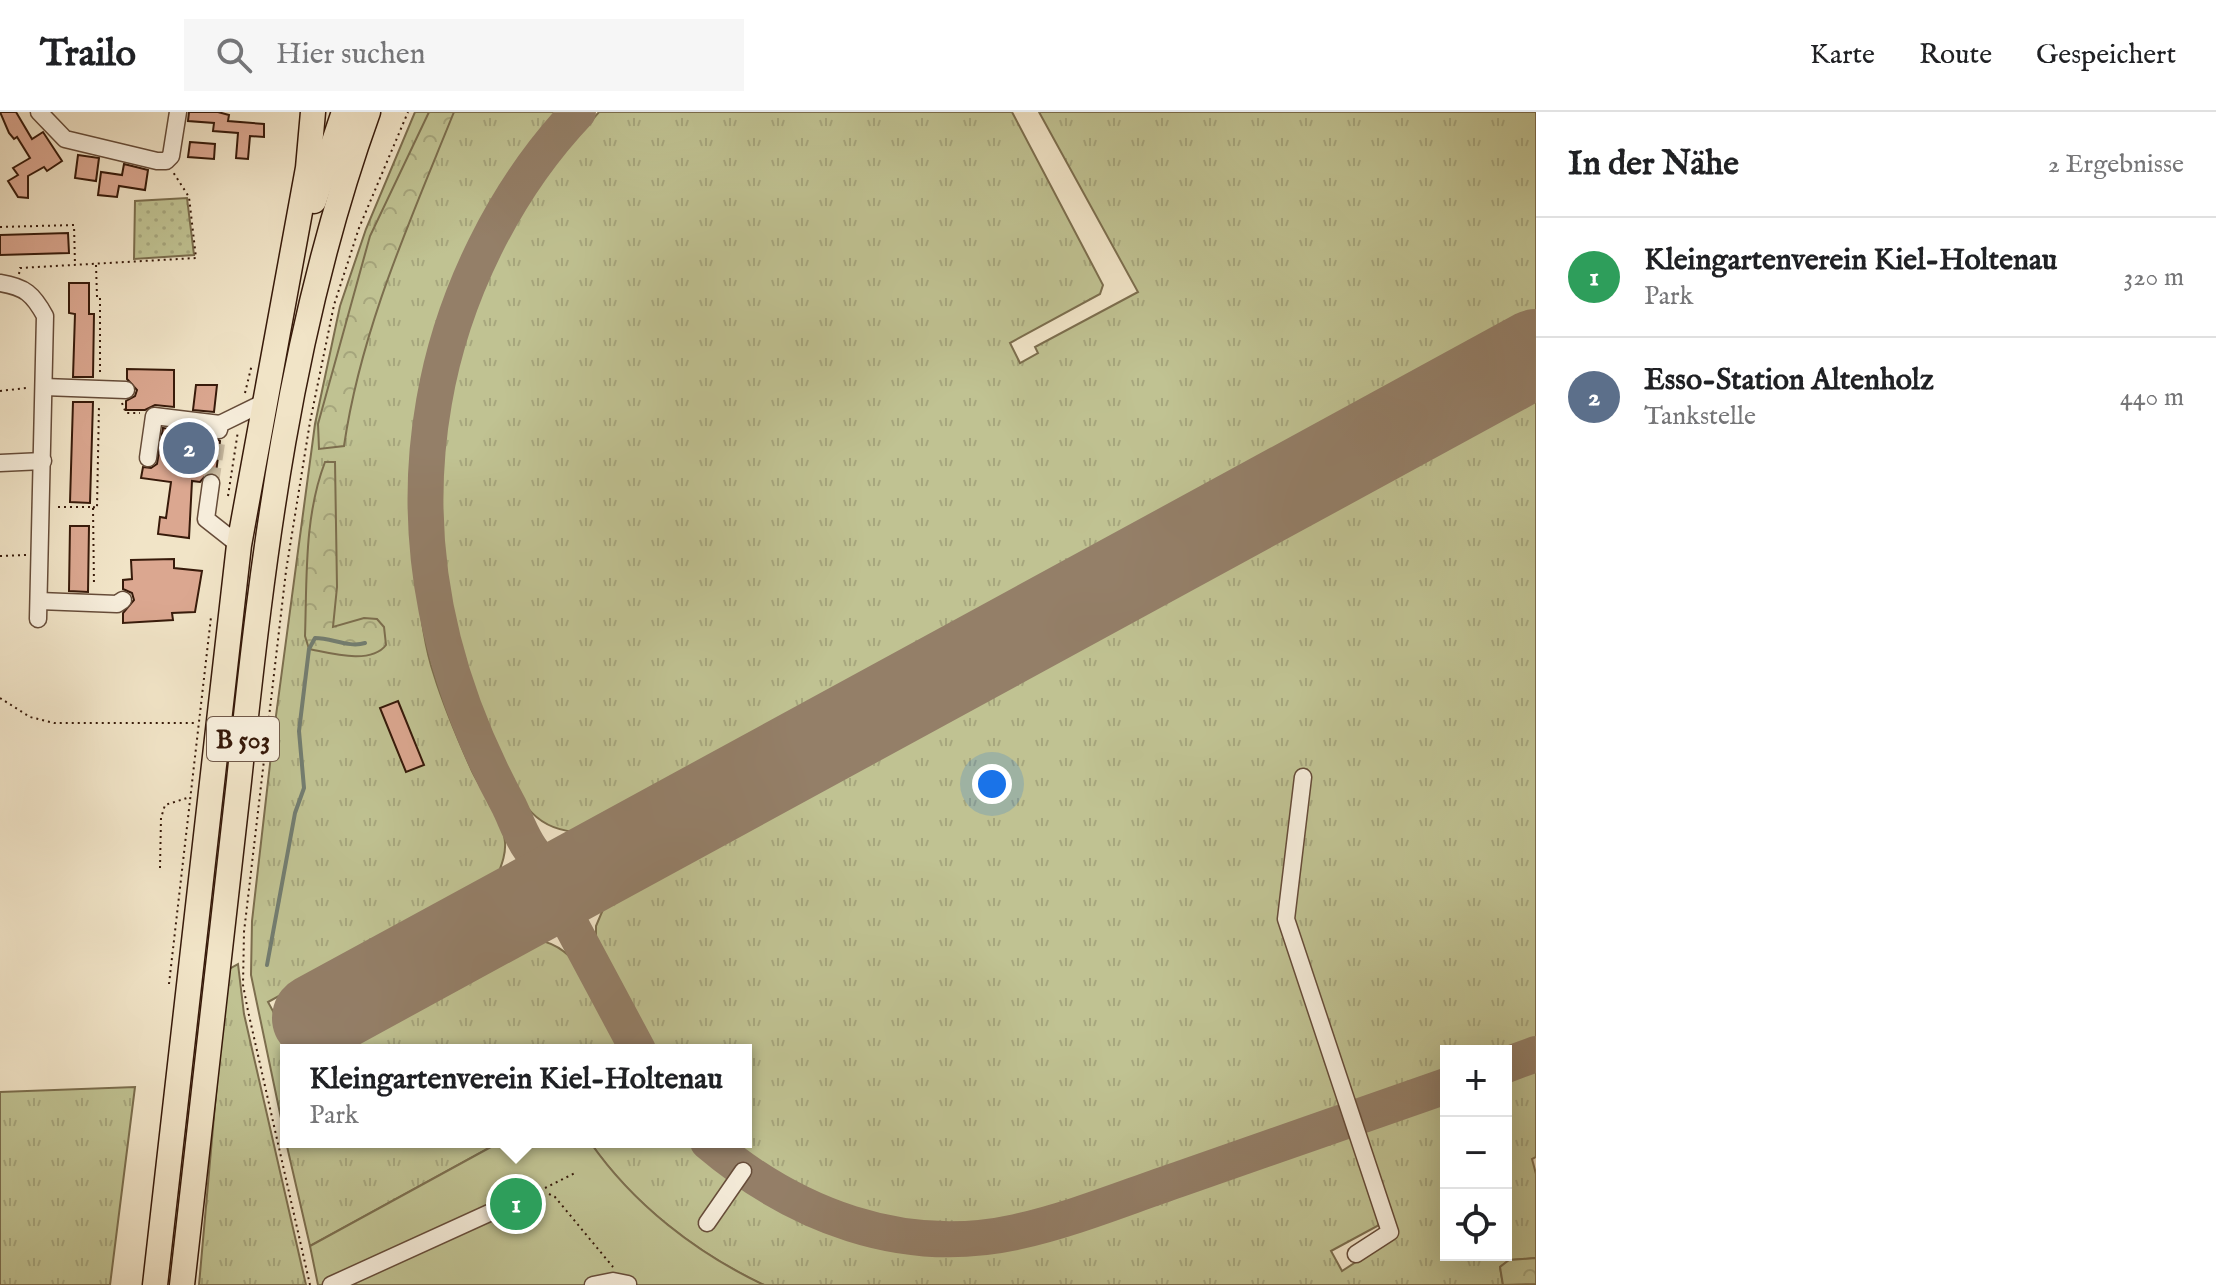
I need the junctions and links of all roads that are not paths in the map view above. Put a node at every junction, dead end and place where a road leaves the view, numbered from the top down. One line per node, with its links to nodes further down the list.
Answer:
1 (39, 112): 2 (street)
2 (178, 112)
3 (313, 112): 7 (highway)
4 (344, 112): 7 (highway, B 503)
5 (368, 112): 26 (highway, B 503)
6 (0, 283): 8 (street)
7 (288, 283): 10 (highway, B 503)
8 (44, 387): 9 (street); 12 (street)
9 (124, 390)
10 (263, 403): 11 (street); 15 (highway, B 503)
11 (148, 458)
12 (43, 461): 13 (street); 17 (street)
13 (0, 463)
14 (211, 483): 15 (street)
15 (239, 545): 25 (highway, B 503)
16 (123, 600): 17 (street)
17 (39, 601): 18 (street)
18 (38, 619)
19 (1303, 777): 23 (street)
20 (743, 1171): 22 (street)
21 (533, 1193): 27 (street)
22 (707, 1223)
23 (1356, 1254)
24 (628, 1284): 28 (street)
25 (155, 1285)
26 (182, 1285)
27 (331, 1285)
28 (593, 1285)

